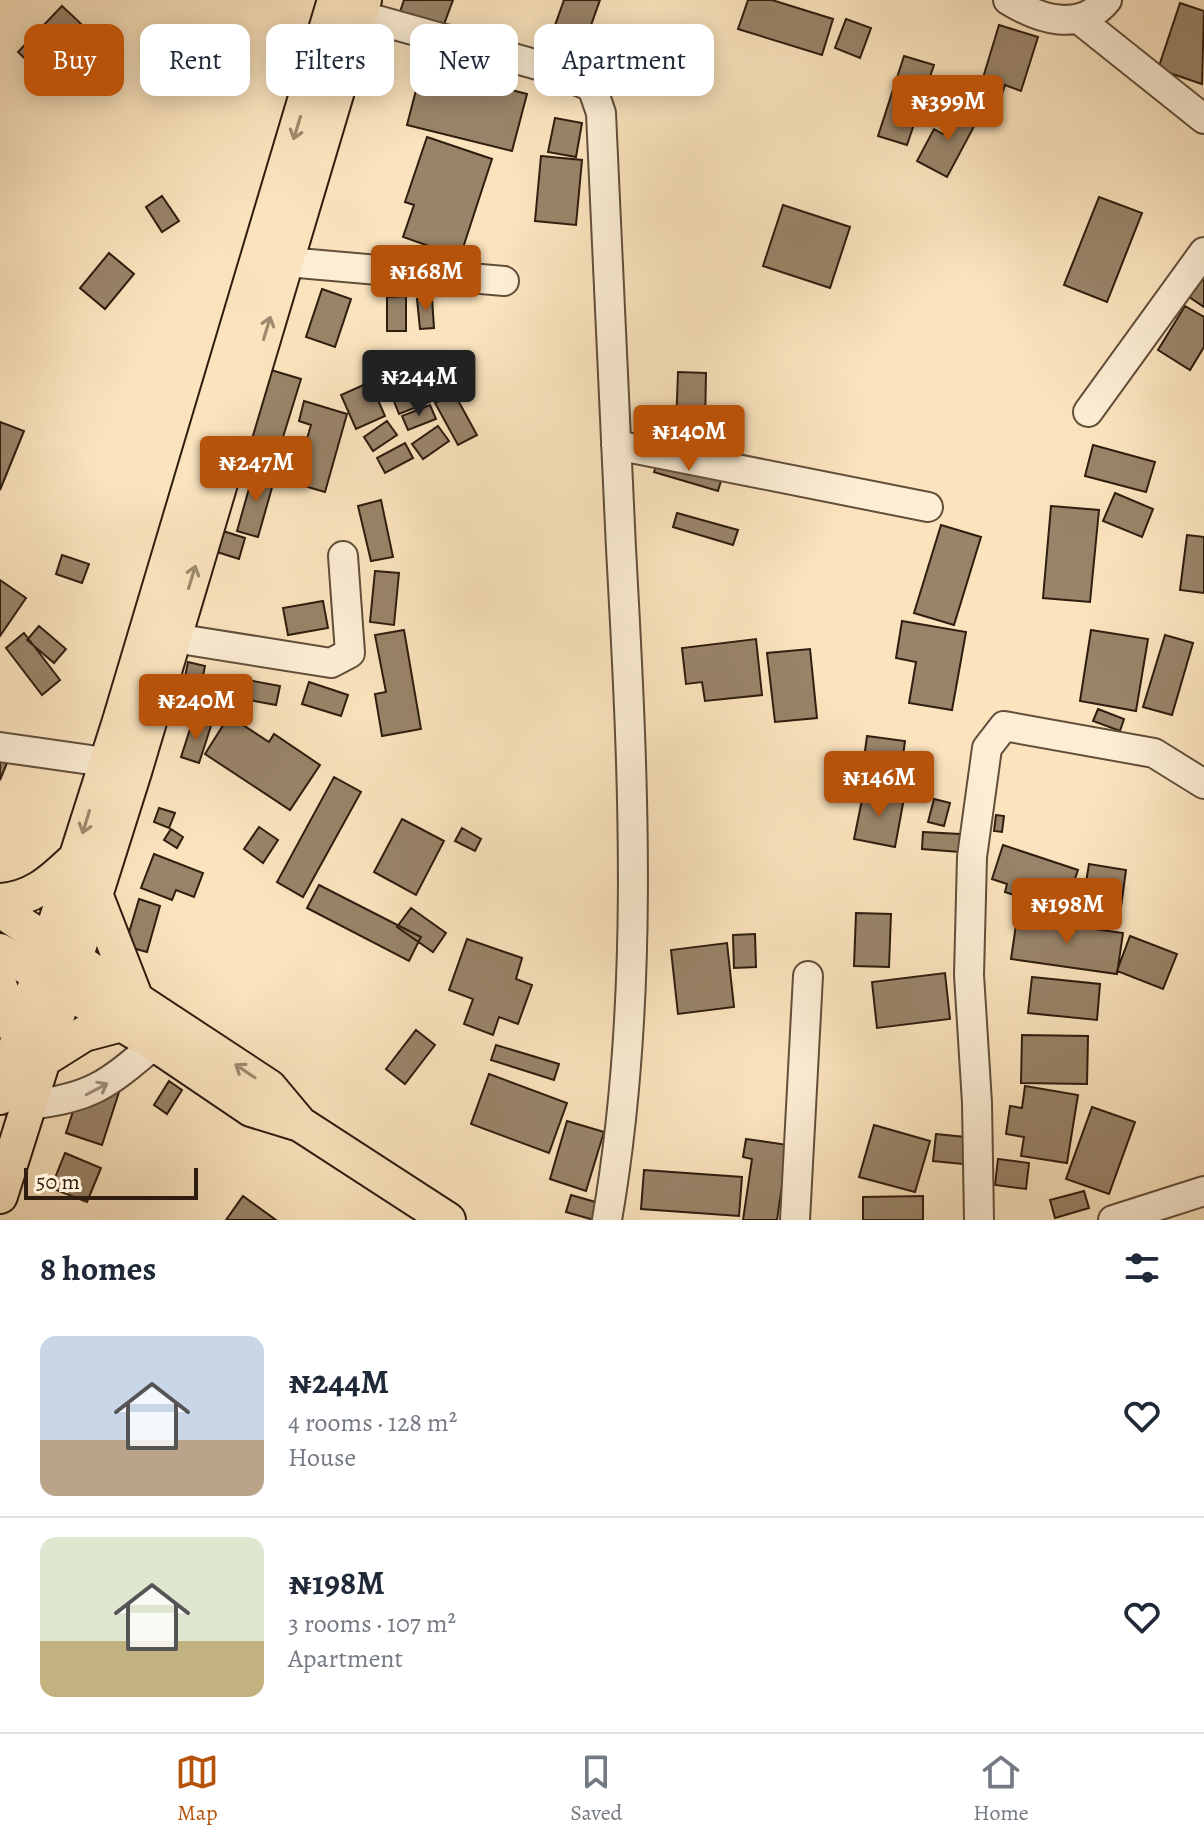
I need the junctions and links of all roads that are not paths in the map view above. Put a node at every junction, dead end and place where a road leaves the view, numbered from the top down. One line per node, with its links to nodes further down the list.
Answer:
1 (1008, 0): 4 (street)
2 (1107, 0): 4 (street)
3 (353, 5): 7 (main road); 10 (street); 15 (main road, one-way to 15)
4 (1080, 20): 5 (street)
5 (1204, 119)
6 (1204, 252): 9 (street)
7 (287, 262): 8 (street); 13 (main road, one-way to 7)
8 (504, 281)
9 (1088, 412)
10 (616, 445): 11 (street); 34 (street)
11 (928, 507)
12 (343, 556): 13 (street)
13 (174, 638): 18 (main road)
14 (0, 747): 15 (street)
15 (105, 762): 17 (main road, one-way to 17)
16 (1204, 784): 36 (street)
17 (74, 860): 19 (main road); 22 (main road)
18 (95, 894): 22 (main road); 25 (main road)
19 (0, 901)
20 (0, 910): 22 (main road)
21 (0, 951): 22 (main road)
22 (56, 965): 25 (main road); 26 (main road); 28 (main road)
23 (808, 976): 35 (street)
24 (0, 987): 26 (main road)
25 (128, 1010): 27 (main road); 28 (main road); 30 (main road, one-way to 25)
26 (18, 1036): 29 (main road)
27 (155, 1044): 29 (street, one-way to 27); 30 (main road)
28 (41, 1061): 29 (main road)
29 (13, 1101): 32 (main road)
30 (300, 1124): 33 (main road)
31 (1204, 1191): 37 (street)
32 (0, 1196)
33 (448, 1220)
34 (607, 1220)
35 (795, 1220)
36 (979, 1220)
37 (1113, 1220)

